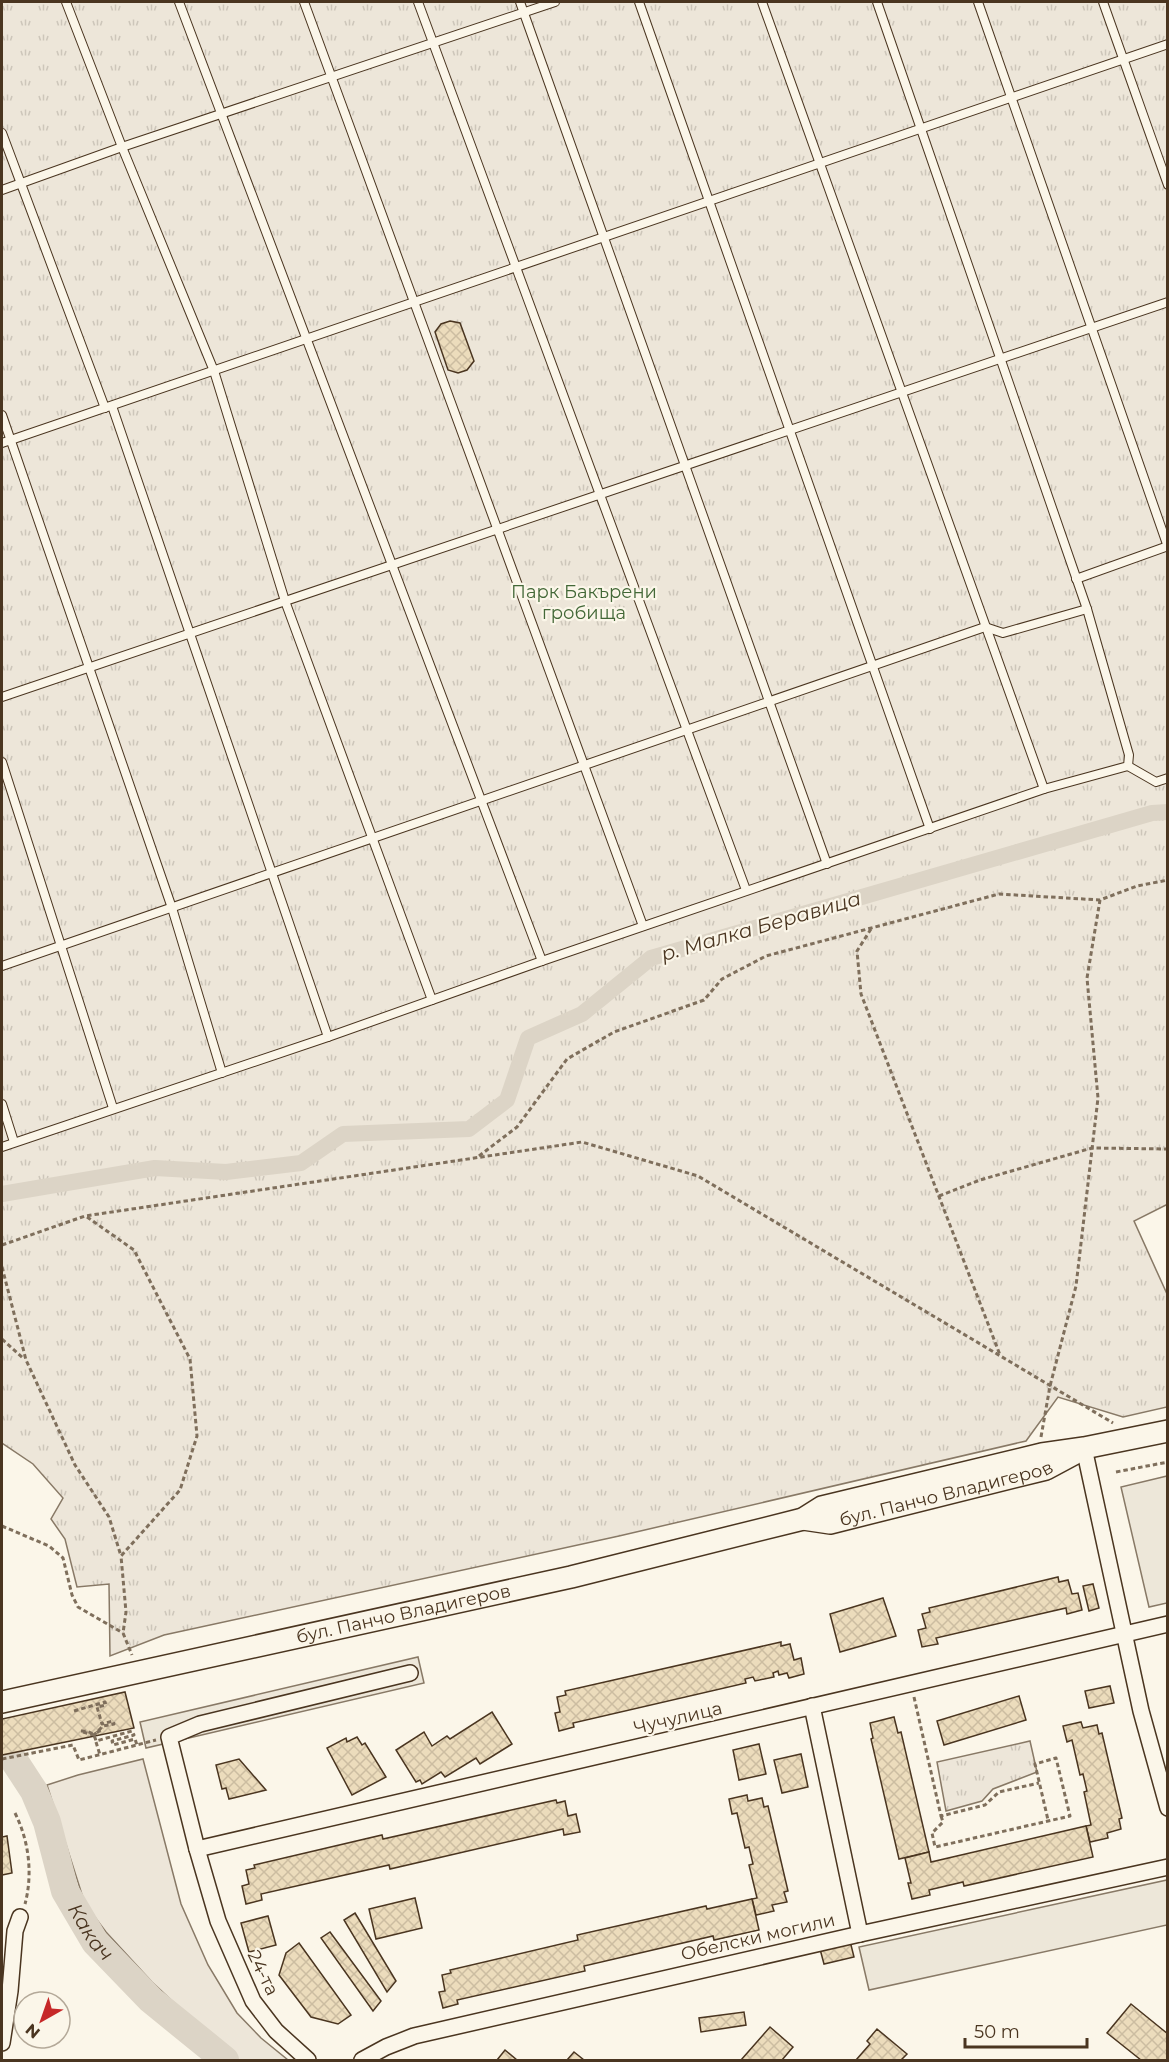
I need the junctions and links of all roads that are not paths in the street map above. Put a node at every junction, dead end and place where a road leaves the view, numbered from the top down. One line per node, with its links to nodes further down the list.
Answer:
1 (66, 2): 21 (lane)
2 (179, 2): 18 (lane)
3 (304, 2): 16 (lane)
4 (418, 2): 13 (lane)
5 (520, 2): 12 (lane)
6 (555, 2): 12 (lane)
7 (639, 2): 26 (lane)
8 (762, 2): 22 (lane)
9 (877, 2): 19 (lane)
10 (978, 2): 17 (lane)
11 (1103, 2): 15 (lane)
12 (524, 12): 13 (lane); 27 (lane)
13 (433, 43): 16 (lane); 28 (lane)
14 (1167, 44): 15 (lane)
15 (1124, 59): 17 (lane); 24 (lane)
16 (333, 77): 18 (lane); 29 (lane)
17 (1012, 98): 19 (lane); 31 (lane)
18 (222, 115): 21 (lane); 32 (lane)
19 (921, 129): 22 (lane); 33 (lane)
20 (2, 133): 23 (lane)
21 (122, 147): 23 (lane); 34 (lane)
22 (820, 163): 26 (lane); 35 (lane)
23 (20, 184): 25 (lane); 36 (lane)
24 (1167, 185)
25 (2, 190)
26 (709, 201): 27 (lane); 38 (lane)
27 (604, 237): 28 (lane); 41 (lane)
28 (516, 267): 29 (lane); 42 (lane)
29 (415, 302): 32 (lane); 43 (lane)
30 (1167, 302): 31 (lane)
31 (1092, 328): 33 (lane); 44 (lane)
32 (307, 339): 34 (lane); 45 (lane)
33 (1000, 359): 35 (lane); 46 (lane)
34 (214, 371): 36 (lane); 47 (lane)
35 (902, 392): 38 (lane); 49 (lane)
36 (109, 407): 39 (lane); 50 (lane)
37 (2, 415): 39 (lane)
38 (790, 430): 41 (lane); 51 (lane)
39 (10, 440): 40 (lane); 52 (lane)
40 (2, 443)
41 (685, 466): 42 (lane); 54 (lane)
42 (600, 494): 43 (lane); 55 (lane)
43 (498, 529): 45 (lane); 57 (lane)
44 (1167, 547): 46 (lane)
45 (392, 565): 47 (lane); 61 (lane)
46 (1077, 579): 48 (lane)
47 (285, 601): 50 (lane); 63 (lane)
48 (1087, 609): 49 (lane); 58 (lane)
49 (986, 627): 51 (lane); 60 (lane)
50 (190, 633): 52 (lane); 65 (lane)
51 (873, 666): 54 (lane); 62 (lane)
52 (89, 668): 53 (lane); 67 (lane)
53 (2, 697)
54 (769, 701): 55 (lane); 64 (lane)
55 (687, 730): 57 (lane); 66 (lane)
56 (2, 762): 69 (lane)
57 (585, 765): 61 (lane); 68 (lane)
58 (1128, 766): 59 (lane); 60 (lane)
59 (1167, 778)
60 (1044, 789): 62 (lane)
61 (481, 801): 63 (lane); 70 (lane)
62 (930, 829): 64 (lane)
63 (373, 838): 65 (lane); 72 (lane)
64 (827, 864): 66 (lane)
65 (272, 873): 67 (lane); 73 (lane)
66 (746, 890): 68 (lane)
67 (172, 908): 69 (lane); 74 (lane)
68 (643, 926): 70 (lane)
69 (61, 946): 71 (lane); 76 (lane)
70 (542, 961): 72 (lane)
71 (2, 966)
72 (432, 1000): 73 (lane)
73 (328, 1037): 74 (lane)
74 (222, 1073): 76 (lane)
75 (2, 1104): 77 (lane)
76 (113, 1108): 77 (lane)
77 (14, 1142): 78 (lane)
78 (2, 1147)
79 (1167, 1431): 80 (street, бул. Панчо Владигеров)
80 (1084, 1448): 82 (street); 84 (street, бул. Панчо Владигеров)
81 (1167, 1624): 82 (street, Чучулица)
82 (1124, 1634): 85 (street, Чучулица); 86 (street)
83 (410, 1673): 87 (street, 24-та)
84 (8, 1698)
85 (812, 1706): 87 (street, Чучулица); 90 (street)
86 (1167, 1808)
87 (197, 1849): 92 (street, 24-та)
88 (1167, 1867): 90 (street, Обелски могили)
89 (20, 1917): 91 (street)
90 (860, 1934): 93 (street, Обелски могили)
91 (2, 2043)
92 (308, 2061)
93 (362, 2061)

